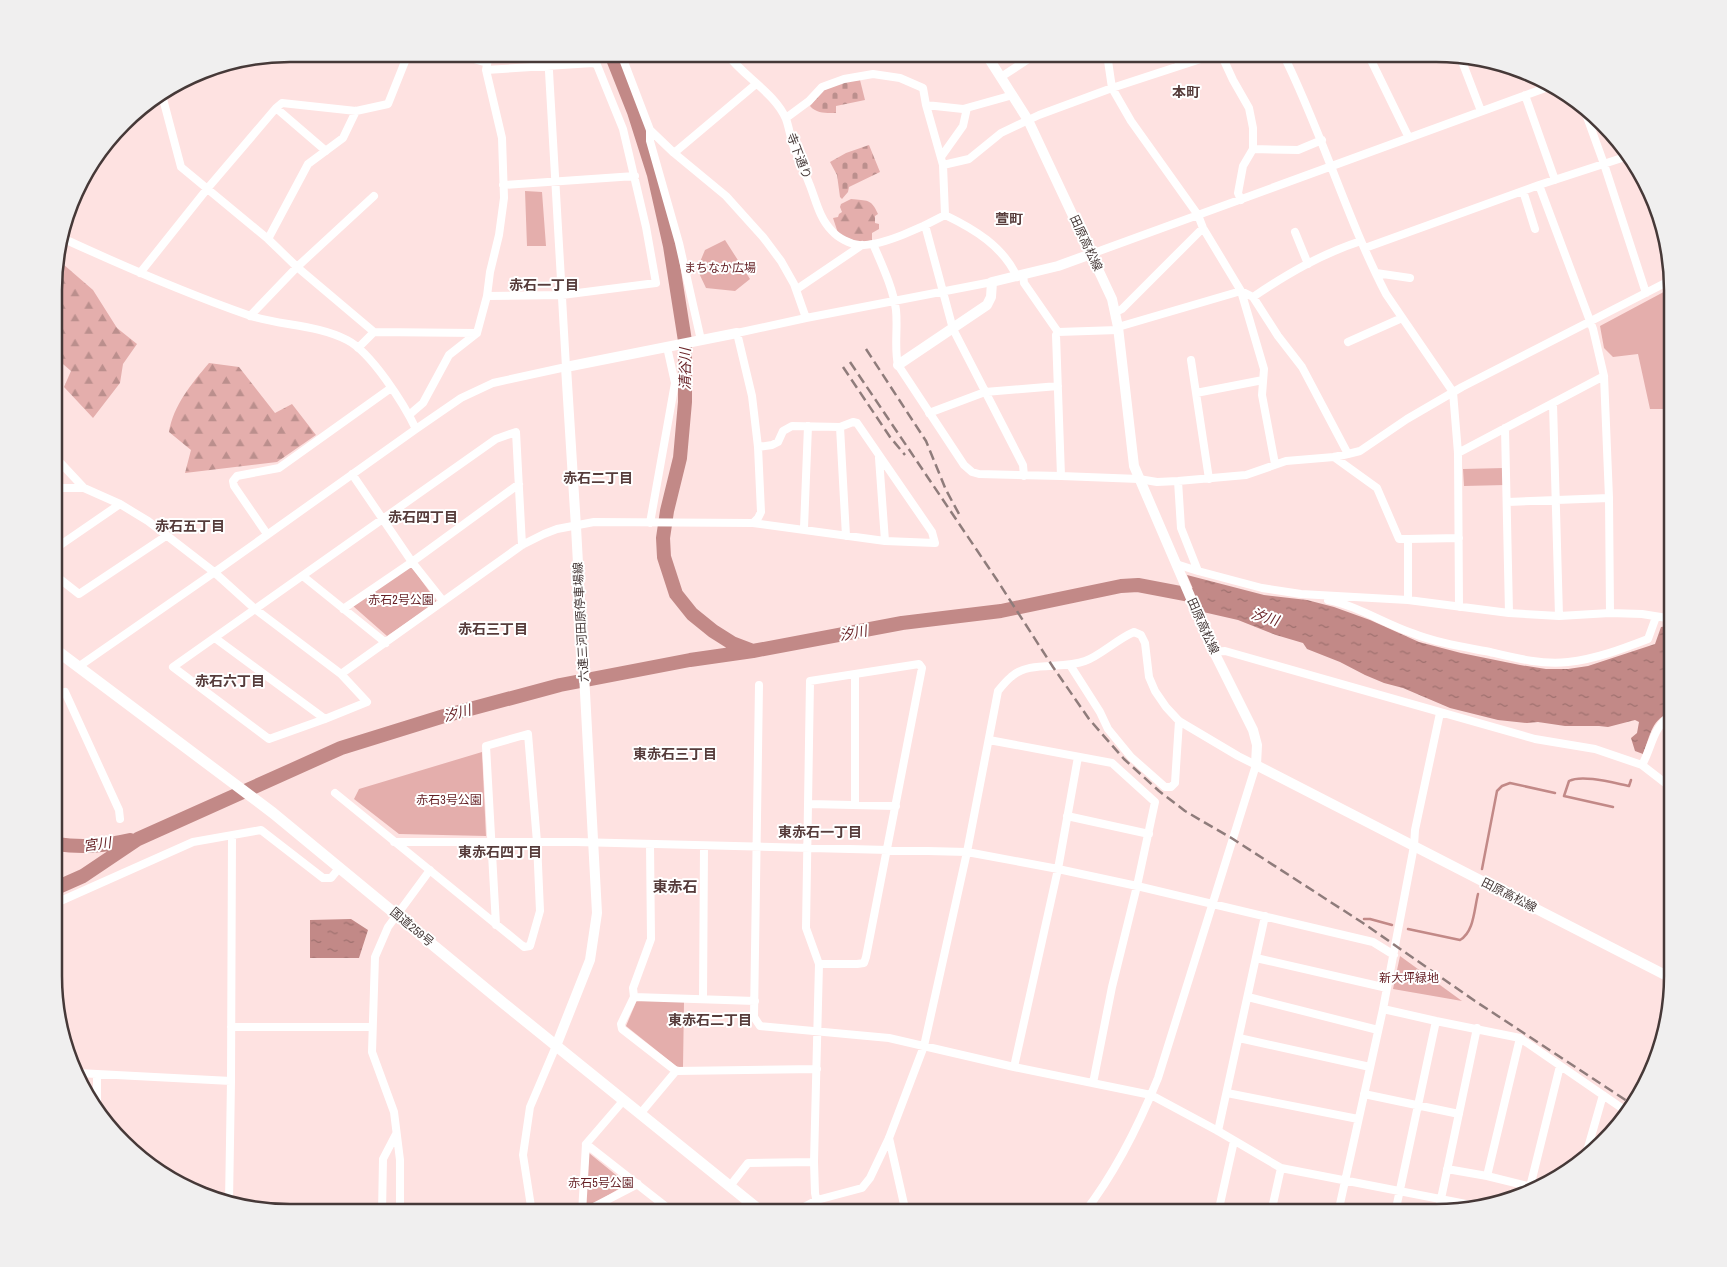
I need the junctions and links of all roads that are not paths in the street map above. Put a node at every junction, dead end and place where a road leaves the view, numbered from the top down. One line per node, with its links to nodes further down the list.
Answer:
1 (404, 63): 29 (street)
2 (478, 63): 17 (street)
3 (488, 63): 17 (street)
4 (549, 63): 18 (street)
5 (624, 63): 34 (street)
6 (734, 63): 20 (street, 寺下通り)
7 (992, 63): 19 (main road, 田原高松線)
8 (1022, 63): 19 (street)
9 (1108, 63): 21 (street)
10 (1178, 63): 16 (street)
11 (1188, 63): 16 (street)
12 (1225, 63): 37 (street)
13 (1288, 63): 36 (street)
14 (1372, 63): 35 (street)
15 (1463, 64): 30 (street)
16 (1179, 66): 21 (street)
17 (487, 67): 18 (street); 47 (street)
18 (549, 67): 44 (street); 46 (street)
19 (1001, 77): 23 (main road, 田原高松線)
20 (756, 84): 31 (street, 寺下通り); 39 (street)
21 (1112, 88): 32 (street); 54 (street)
22 (1542, 89): 24 (street)
23 (1013, 95): 28 (street); 32 (main road, 田原高松線)
24 (1525, 95): 30 (street); 45 (street)
25 (164, 101): 49 (street)
26 (926, 105): 28 (street); 31 (street); 41 (street)
27 (276, 108): 29 (street); 38 (street); 49 (street)
28 (967, 108): 41 (street)
29 (356, 111): 38 (street)
30 (1481, 112): 35 (street)
31 (786, 118): 62 (street, 寺下通り)
32 (1028, 120): 41 (street); 64 (main road, 田原高松線)
33 (1594, 126): 42 (street)
34 (650, 130): 39 (street); 92 (street)
35 (1408, 138): 43 (street)
36 (1322, 140): 37 (street); 43 (street)
37 (1253, 149): 52 (street)
38 (326, 150): 59 (street)
39 (674, 153): 73 (street)
40 (1622, 158): 42 (street)
41 (942, 161): 53 (street)
42 (1604, 164): 45 (street); 76 (street)
43 (1332, 166): 52 (street); 63 (street)
44 (635, 176): 46 (street); 77 (street)
45 (1555, 180): 48 (street)
46 (555, 182): 47 (street); 77 (street)
47 (503, 185): 78 (street)
48 (1539, 185): 50 (street); 85 (street)
49 (207, 189): 59 (street); 67 (street)
50 (1523, 191): 57 (street); 63 (street)
51 (374, 196): 66 (street)
52 (1241, 200): 54 (street)
53 (945, 215): 55 (street); 69 (street)
54 (1198, 215): 56 (street); 64 (street)
55 (925, 225): 61 (street); 74 (street)
56 (1203, 228): 75 (street); 81 (street)
57 (1535, 229)
58 (1295, 232): 65 (street)
59 (268, 239): 66 (street)
60 (68, 241): 67 (street)
61 (873, 244): 62 (street, 寺下通り); 80 (street)
62 (862, 245): 73 (street)
63 (1363, 245): 65 (street); 68 (street)
64 (1091, 254): 69 (main road); 81 (main road, 田原高松線)
65 (1308, 264): 79 (street)
66 (297, 267): 82 (street); 88 (street)
67 (140, 273): 82 (street)
68 (1376, 273): 70 (street); 84 (street)
69 (1020, 276): 71 (main road); 90 (street)
70 (1410, 278)
71 (992, 282): 74 (street); 87 (main road)
72 (1664, 284): 76 (street)
73 (797, 289): 83 (street)
74 (942, 290): 80 (street); 87 (street)
75 (1241, 292): 79 (street); 86 (street); 100 (street)
76 (1646, 293): 85 (street)
77 (562, 295): 78 (street); 98 (street)
78 (487, 296): 89 (street)
79 (1253, 297): 115 (street)
80 (894, 300): 83 (street); 97 (street)
81 (1116, 312): 86 (main road, 田原高松線)
82 (250, 316): 95 (street)
83 (806, 318): 91 (street)
84 (1402, 318): 93 (street); 104 (street)
85 (1590, 321): 99 (street); 104 (street)
86 (1118, 328): 90 (street); 123 (main road, 田原高松線)
87 (952, 329): 97 (main road); 103 (street)
88 (374, 332): 89 (street); 95 (street)
89 (477, 332): 108 (street)
90 (1058, 332): 101 (street)
91 (737, 333): 92 (main road); 113 (street)
92 (698, 341): 94 (main road)
93 (1348, 342)
94 (669, 346): 98 (main road); 134 (street)
95 (358, 348): 102 (street)
96 (1191, 360): 105 (street)
97 (898, 365): 107 (street)
98 (566, 367): 112 (street); 136 (main road, 六連三河田原停車場線)
99 (1604, 376): 106 (street); 129 (street)
100 (1263, 380): 105 (street); 119 (street)
101 (1058, 386): 103 (street); 122 (street)
102 (391, 388): 108 (street); 138 (street)
103 (984, 392): 107 (street); 121 (street)
104 (1453, 392): 114 (street); 115 (street)
105 (1196, 393): 124 (street)
106 (1553, 404): 111 (street); 130 (street)
107 (929, 413): 121 (street)
108 (409, 415): 112 (street)
109 (808, 426): 110 (street); 113 (street); 137 (street)
110 (840, 427): 116 (street); 140 (street)
111 (1506, 428): 114 (street); 131 (street)
112 (416, 429): 120 (street)
113 (758, 447): 135 (street)
114 (1458, 453): 141 (street)
115 (1348, 454): 117 (street)
116 (879, 456): 143 (street); 143 (street)
117 (1334, 457): 119 (street); 142 (street)
118 (62, 464): 128 (street)
119 (1275, 464): 124 (street)
120 (352, 474): 133 (street); 138 (street)
121 (1024, 476): 122 (street)
122 (1061, 476): 123 (street)
123 (1138, 479): 125 (street); 147 (main road, 田原高松線)
124 (1209, 479): 125 (street)
125 (1178, 481): 148 (street)
126 (518, 484): 133 (street); 145 (street); 146 (street)
127 (62, 488): 128 (street)
128 (84, 488): 132 (street)
129 (1609, 498): 130 (street); 158 (street)
130 (1556, 500): 131 (street); 160 (street)
131 (1508, 502): 159 (street)
132 (120, 504): 139 (street); 144 (street)
133 (383, 518): 146 (street); 150 (street)
134 (650, 523): 135 (street); 136 (street)
135 (753, 523): 137 (street)
136 (576, 527): 145 (street); 193 (main road, 六連三河田原停車場線)
137 (804, 528): 140 (street)
138 (268, 534): 149 (street)
139 (166, 536): 149 (street); 151 (street)
140 (846, 536): 143 (street)
141 (1458, 538): 142 (street); 155 (street)
142 (1408, 539): 153 (street)
143 (885, 540)
144 (62, 544)
145 (522, 545): 154 (street)
146 (412, 562): 154 (street); 157 (street)
147 (1177, 566): 148 (street); 165 (main road, 田原高松線)
148 (1198, 571): 152 (street)
149 (214, 572): 156 (street); 168 (street)
150 (304, 577): 156 (street); 157 (street)
151 (62, 581)
152 (1301, 594): 153 (street); 161 (street)
153 (1408, 600): 155 (street)
154 (443, 601): 164 (street)
155 (1459, 607): 159 (street)
156 (255, 609): 163 (street); 169 (street)
157 (343, 609): 164 (street)
158 (1610, 613): 160 (street); 161 (street)
159 (1509, 614): 160 (street)
160 (1559, 616)
161 (1656, 616): 162 (street)
162 (1664, 617)
163 (215, 638): 174 (street); 174 (street)
164 (386, 643): 169 (street)
165 (1214, 652): 173 (street); 179 (main road, 田原高松線)
166 (62, 655): 168 (highway, 国道259号)
167 (1070, 664): 176 (street); 176 (street); 177 (street)
168 (78, 667): 201 (highway, 国道259号)
169 (341, 674): 174 (street)
170 (855, 674): 183 (street); 184 (street); 185 (street)
171 (759, 685): 197 (street)
172 (62, 693): 187 (street)
173 (1440, 713): 180 (street); 196 (street)
174 (325, 719)
175 (1664, 720): 180 (street)
176 (1179, 721): 179 (street)
177 (989, 740): 178 (street); 200 (street)
178 (1078, 756): 186 (street); 188 (street)
179 (1256, 765): 196 (main road, 田原高松線); 206 (street)
180 (1642, 766): 181 (street)
181 (1664, 782)
182 (335, 793): 190 (street)
183 (809, 804): 184 (street); 198 (street)
184 (855, 805): 185 (street)
185 (896, 806): 199 (street)
186 (1067, 816): 188 (street); 202 (street)
187 (120, 819)
188 (1148, 834): 204 (street)
189 (232, 836): 201 (street); 205 (street); 221 (street)
190 (394, 842): 191 (street); 203 (street)
191 (492, 842): 192 (street); 192 (street); 209 (street)
192 (538, 842): 193 (street); 209 (street)
193 (592, 843): 194 (street); 228 (main road, 六連三河田原停車場線)
194 (650, 844): 195 (street); 215 (street)
195 (704, 846): 197 (street); 217 (street)
196 (1414, 846): 210 (street); 213 (main road, 田原高松線)
197 (756, 847): 198 (street); 218 (street)
198 (808, 849): 199 (street); 212 (street)
199 (886, 851): 200 (street); 212 (street)
200 (967, 852): 202 (street); 229 (street)
201 (340, 867): 207 (highway, 国道259号)
202 (1058, 869): 204 (street); 231 (street)
203 (430, 870): 207 (street); 209 (street)
204 (1137, 886): 206 (street); 238 (street)
205 (62, 900)
206 (1212, 903): 208 (street); 241 (street)
207 (396, 914): 222 (street); 228 (highway, 国道259号)
208 (1265, 916): 210 (street); 211 (street)
209 (496, 925)
210 (1394, 955): 214 (street)
211 (1256, 958): 214 (street); 216 (street)
212 (819, 964): 225 (street)
213 (1664, 974)
214 (1387, 988): 219 (street)
215 (634, 997): 217 (street); 234 (street)
216 (1248, 997): 224 (street); 226 (street)
217 (703, 999): 218 (street)
218 (755, 1001): 225 (street)
219 (1383, 1009): 220 (street); 224 (street)
220 (1436, 1021): 223 (street); 245 (street)
221 (231, 1027): 222 (street); 237 (street)
222 (372, 1027): 251 (street)
223 (1476, 1028): 227 (street); 248 (street)
224 (1378, 1030): 232 (street)
225 (818, 1032): 229 (street); 233 (street)
226 (1239, 1038): 232 (street); 239 (street)
227 (1520, 1038): 230 (street); 259 (street)
228 (556, 1046): 244 (highway, 国道259号); 272 (street)
229 (924, 1046): 231 (street); 252 (street)
230 (1560, 1066): 242 (street); 262 (street)
231 (1014, 1067): 238 (street)
232 (1370, 1067): 240 (street)
233 (817, 1069): 234 (street); 256 (street)
234 (676, 1071): 247 (street)
235 (85, 1074): 236 (street)
236 (97, 1074): 237 (street); 243 (street)
237 (231, 1081): 266 (street)
238 (1093, 1083): 241 (street)
239 (1226, 1093): 249 (street); 250 (street)
240 (1364, 1094): 245 (street); 249 (street)
241 (1151, 1095): 250 (street); 280 (street)
242 (1602, 1095): 246 (street); 255 (street)
243 (97, 1096)
244 (624, 1101): 247 (highway, 国道259号); 254 (street)
245 (1419, 1105): 248 (street); 265 (street)
246 (1622, 1108)
247 (640, 1114): 263 (highway, 国道259号)
248 (1459, 1114): 258 (street)
249 (1358, 1119): 260 (street)
250 (1218, 1132): 253 (street)
251 (396, 1134): 270 (street); 271 (street)
252 (889, 1138): 268 (street); 279 (street)
253 (1234, 1141): 257 (street); 281 (street)
254 (586, 1144): 261 (street); 273 (street)
255 (1588, 1147)
256 (814, 1162): 263 (street); 268 (street)
257 (1281, 1168): 260 (street); 282 (street)
258 (1447, 1169): 259 (street); 267 (street)
259 (1486, 1176): 264 (street)
260 (1345, 1179): 265 (street); 283 (street)
261 (638, 1184): 274 (street); 275 (street)
262 (1531, 1184)
263 (730, 1186): 276 (highway, 国道259号)
264 (1526, 1186)
265 (1400, 1190): 267 (street); 284 (street)
266 (229, 1196)
267 (1440, 1199): 269 (street); 285 (street)
268 (817, 1200): 277 (street); 278 (street)
269 (1462, 1203)
270 (382, 1204)
271 (400, 1204)
272 (531, 1204)
273 (583, 1204)
274 (599, 1204)
275 (663, 1204)
276 (752, 1204)
277 (810, 1204)
278 (818, 1204)
279 (904, 1204)
280 (1091, 1204)
281 (1220, 1204)
282 (1274, 1204)
283 (1340, 1204)
284 (1397, 1204)
285 (1439, 1204)

